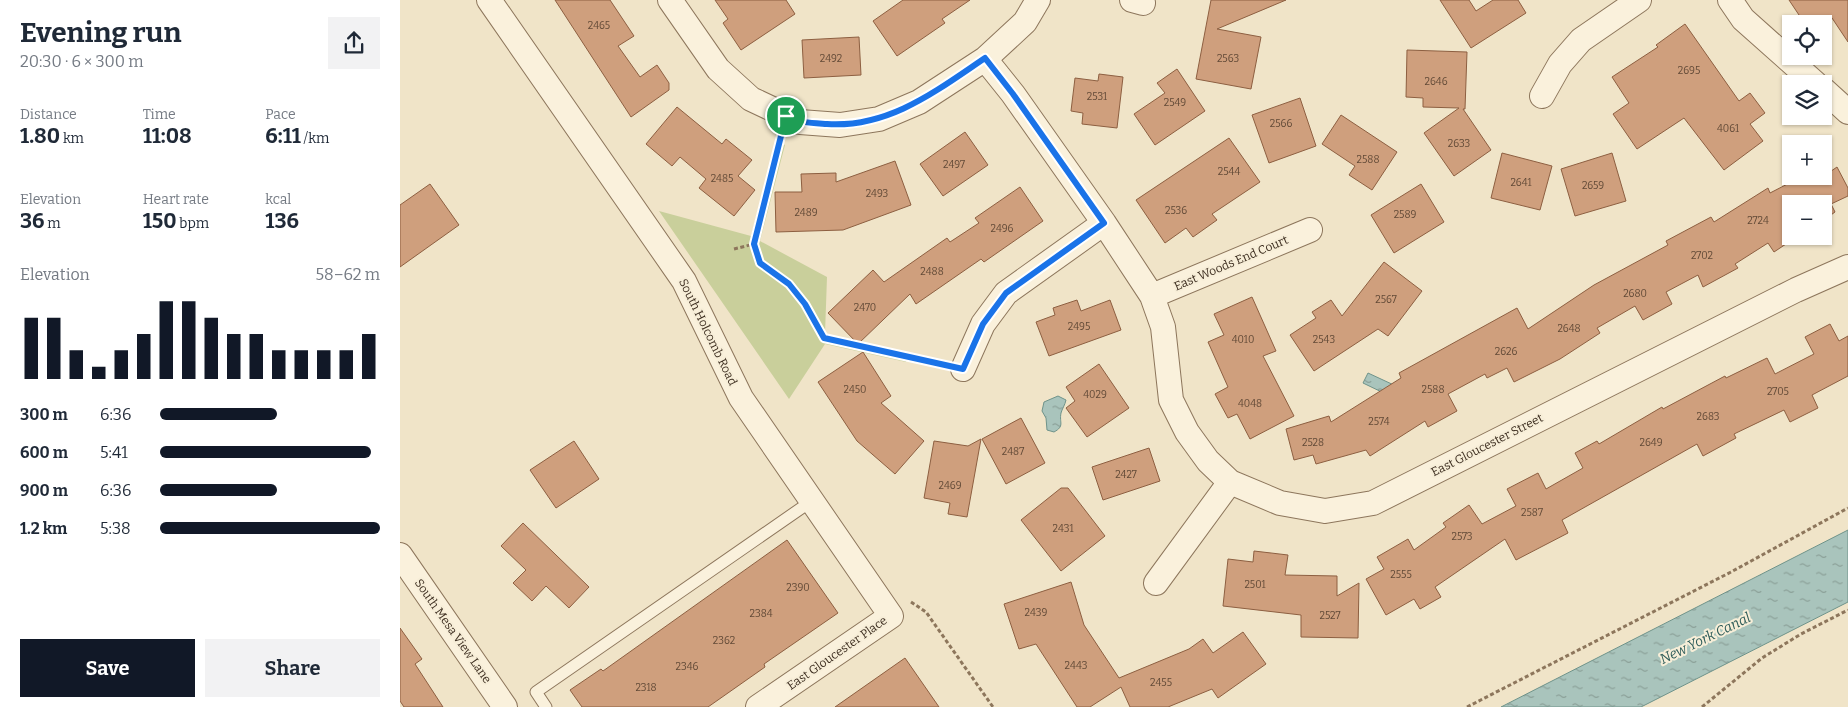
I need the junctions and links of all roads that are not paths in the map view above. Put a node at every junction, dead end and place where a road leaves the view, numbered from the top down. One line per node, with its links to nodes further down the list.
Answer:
1 (489, 0): 17 (street, South Holcomb Road)
2 (670, 0): 6 (street)
3 (1038, 0): 6 (street)
4 (1639, 0): 8 (street)
5 (1730, 0): 7 (street)
6 (985, 58): 11 (street)
7 (1806, 75)
8 (1542, 96)
9 (1832, 97): 10 (street)
10 (1848, 112)
11 (1104, 223): 14 (street); 15 (street)
12 (1310, 230): 14 (street, East Woods End Court)
13 (1848, 267): 16 (street, East Gloucester Street)
14 (1152, 296): 16 (street)
15 (963, 369)
16 (1230, 482): 19 (street)
17 (813, 500): 20 (street, South Holcomb Road); 22 (lane)
18 (400, 554): 21 (street, South Mesa View Lane)
19 (1156, 584)
20 (898, 608): 23 (street, East Gloucester Place)
21 (505, 707)
22 (546, 707)
23 (758, 707)

